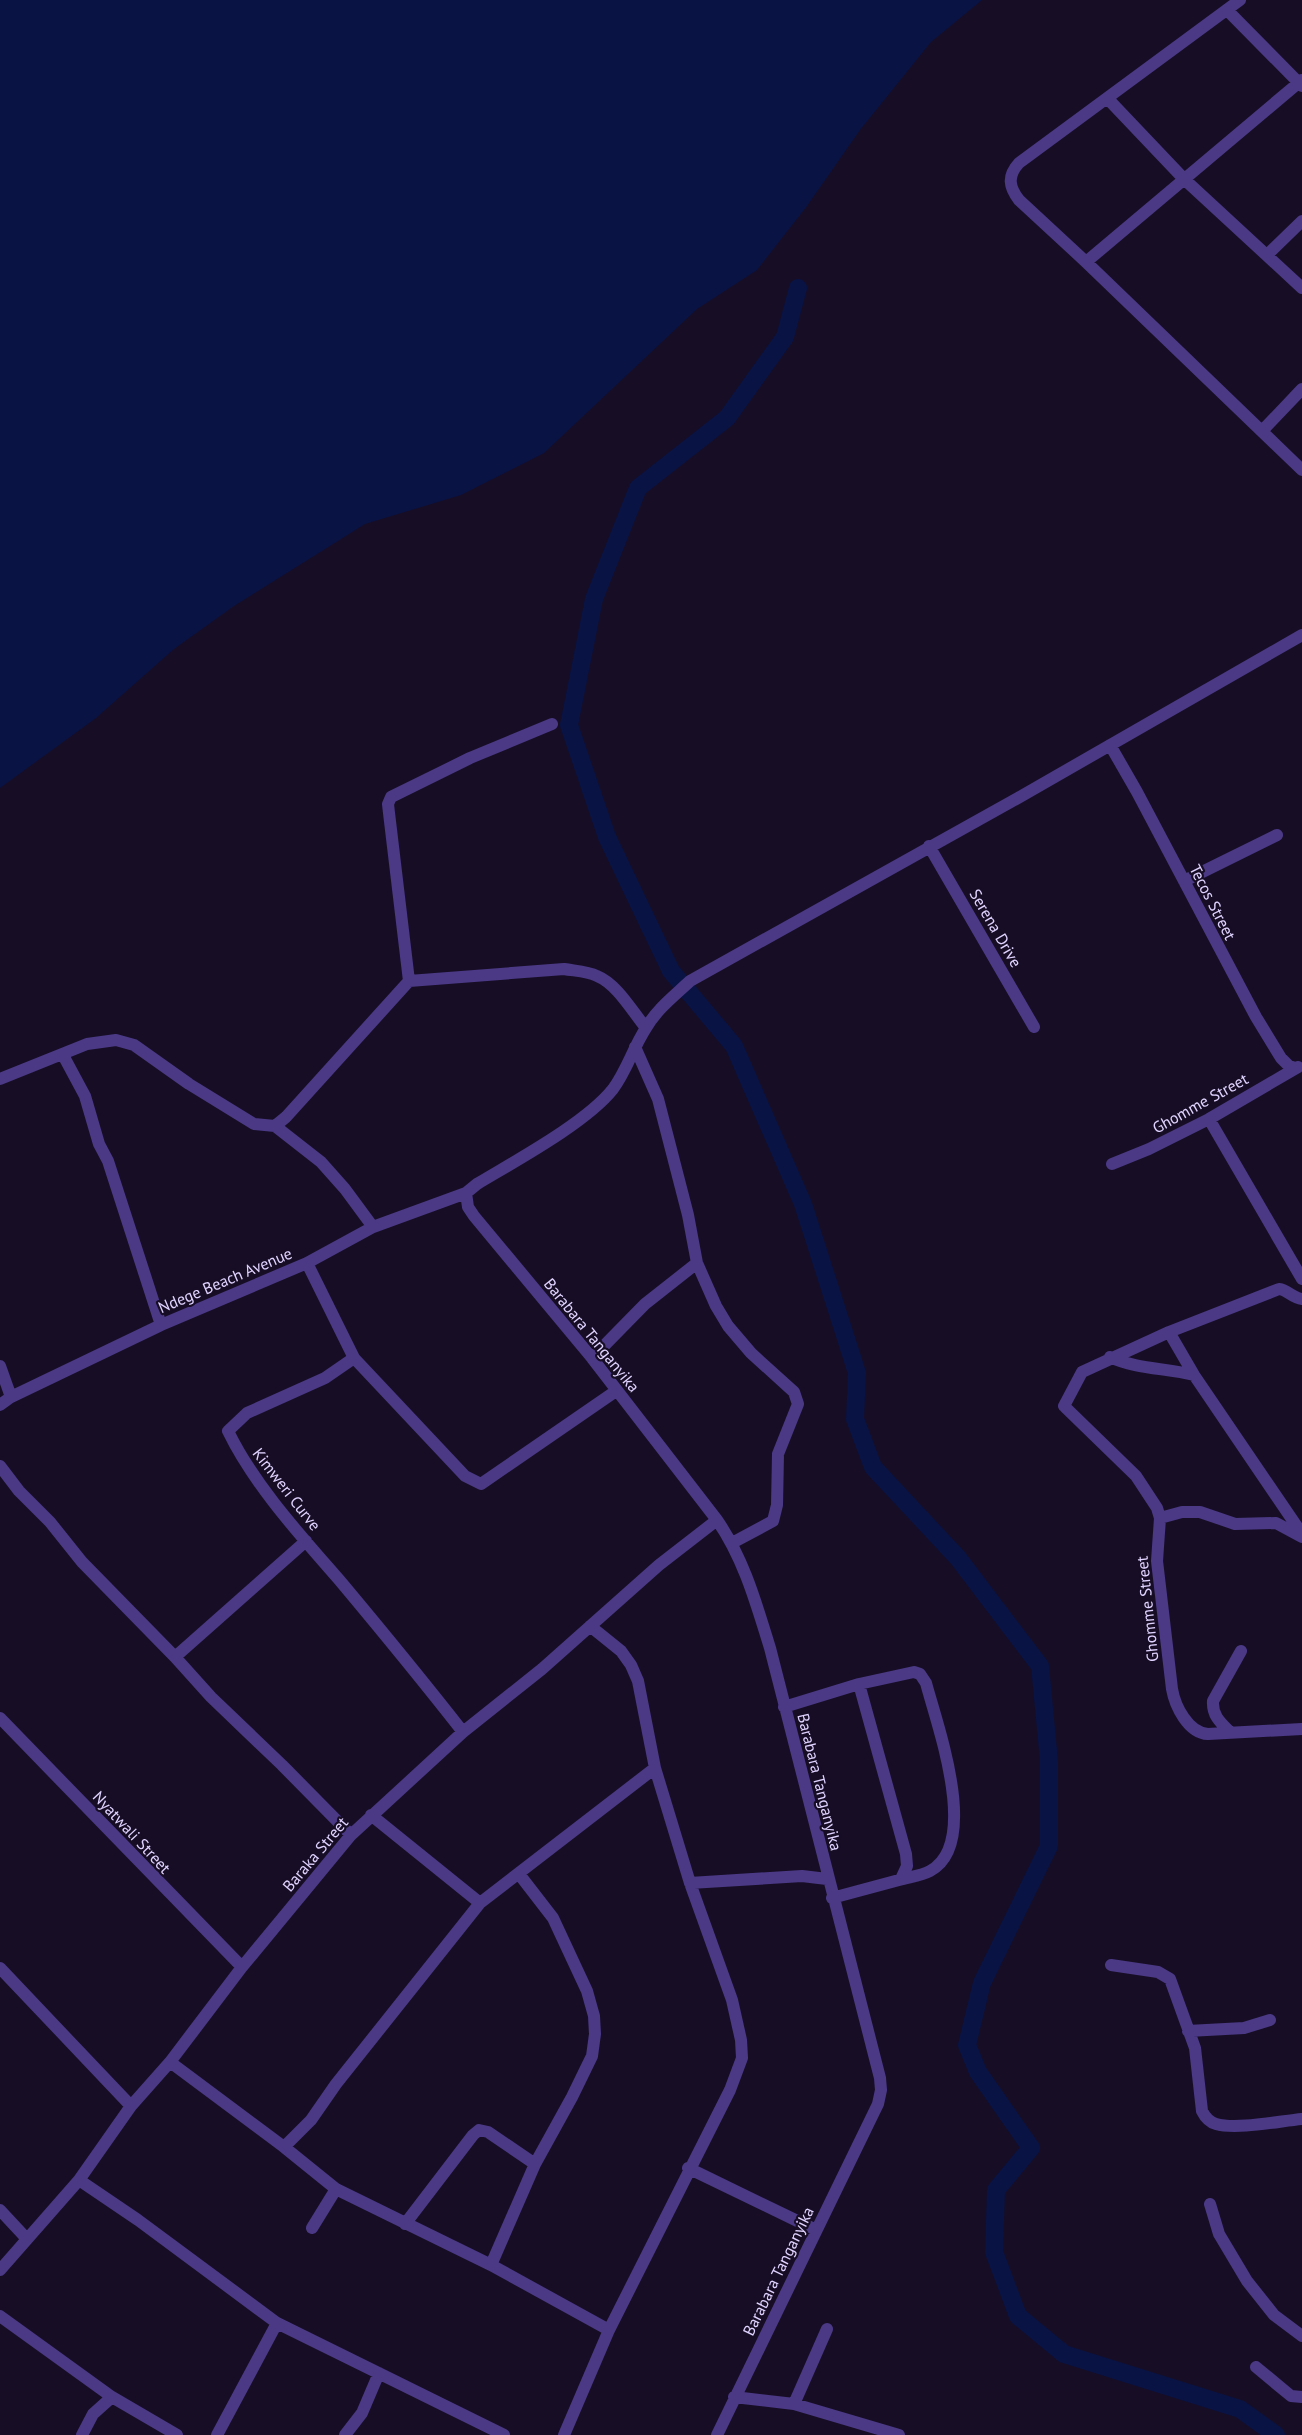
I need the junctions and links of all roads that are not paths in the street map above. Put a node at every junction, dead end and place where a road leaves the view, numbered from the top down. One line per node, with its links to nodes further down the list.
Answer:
1 (1240, 0): 2 (street)
2 (1227, 10): 3 (street); 4 (street)
3 (1301, 83): 5 (street)
4 (1108, 99): 5 (street); 8 (street)
5 (1184, 179): 7 (street); 8 (street)
6 (1302, 221): 7 (street)
7 (1268, 254): 9 (street)
8 (1086, 262): 11 (street)
9 (1302, 288)
10 (1302, 389): 11 (street)
11 (1262, 431): 12 (street)
12 (1302, 471)
13 (1302, 635): 15 (street, Ndege Beach Avenue)
14 (552, 724): 19 (street)
15 (1110, 745): 17 (street, Ndege Beach Avenue); 18 (street, Tecos Street)
16 (1277, 835): 18 (street)
17 (929, 846): 20 (street, Serena Drive); 21 (street, Ndege Beach Avenue)
18 (1184, 881): 24 (street, Tecos Street)
19 (409, 981): 21 (street); 27 (street)
20 (1034, 1027)
21 (646, 1028): 22 (street, Ndege Beach Avenue)
22 (635, 1047): 29 (street, Ndege Beach Avenue); 32 (street)
23 (63, 1055): 25 (street); 27 (street); 35 (street)
24 (1299, 1067): 26 (street, Ghomme Street)
25 (0, 1079)
26 (1209, 1119): 28 (street, Ghomme Street); 33 (street)
27 (275, 1126): 30 (street)
28 (1112, 1164)
29 (466, 1193): 30 (street, Ndege Beach Avenue); 39 (street, Barabara Tanganyika)
30 (374, 1227): 31 (street, Ndege Beach Avenue)
31 (307, 1263): 35 (street, Ndege Beach Avenue); 38 (street)
32 (697, 1263): 39 (street); 50 (street)
33 (1302, 1279)
34 (1302, 1299): 36 (street)
35 (161, 1325): 43 (street, Ndege Beach Avenue)
36 (1169, 1332): 37 (street); 41 (street)
37 (1110, 1357): 41 (street); 46 (street)
38 (354, 1358): 42 (street); 49 (street, Kimweri Curve)
39 (592, 1358): 42 (street, Barabara Tanganyika)
40 (0, 1366): 43 (street)
41 (1194, 1375): 48 (street)
42 (616, 1391): 47 (street, Barabara Tanganyika)
43 (11, 1397): 44 (street, Ndege Beach Avenue)
44 (0, 1405)
45 (0, 1466): 53 (street)
46 (1160, 1518): 48 (street); 59 (street, Ghomme Street)
47 (717, 1520): 50 (street, Barabara Tanganyika); 51 (street, Baraka Street)
48 (1302, 1535)
49 (306, 1541): 53 (street); 58 (street, Kimweri Curve)
50 (732, 1543): 55 (street, Barabara Tanganyika)
51 (590, 1626): 58 (street, Baraka Street); 60 (street)
52 (1241, 1651): 59 (street)
53 (175, 1657): 62 (street)
54 (859, 1684): 55 (street); 65 (street); 65 (street)
55 (784, 1707): 64 (street, Barabara Tanganyika)
56 (0, 1718): 70 (street, Nyatwali Street)
57 (1302, 1729): 59 (street, Ghomme Street)
58 (463, 1732): 61 (street, Baraka Street)
59 (1231, 1733)
60 (655, 1768): 63 (street); 66 (street)
61 (371, 1815): 62 (street, Baraka Street); 68 (street)
62 (351, 1835): 70 (street, Baraka Street)
63 (519, 1874): 68 (street); 78 (street)
64 (827, 1879): 66 (street); 67 (street, Barabara Tanganyika)
65 (901, 1879): 67 (street)
66 (690, 1883): 79 (street)
67 (832, 1898): 86 (street, Barabara Tanganyika)
68 (480, 1904): 77 (street)
69 (1111, 1965): 73 (street)
70 (242, 1967): 74 (street, Baraka Street)
71 (0, 1968): 75 (street)
72 (1270, 2020): 73 (street)
73 (1188, 2031): 76 (street)
74 (170, 2062): 75 (street, Baraka Street); 77 (street)
75 (131, 2106): 80 (street, Baraka Street)
76 (1302, 2119)
77 (284, 2147): 81 (street)
78 (535, 2164): 84 (street); 88 (street)
79 (688, 2168): 86 (street); 93 (street)
80 (80, 2180): 87 (street, Baraka Street); 91 (street)
81 (336, 2189): 84 (street); 85 (street)
82 (1210, 2204): 94 (street)
83 (0, 2210): 87 (street)
84 (405, 2224): 88 (street)
85 (312, 2228)
86 (816, 2230): 98 (street, Barabara Tanganyika)
87 (27, 2239): 89 (street, Baraka Street)
88 (490, 2265): 93 (street)
89 (0, 2270)
90 (0, 2316): 97 (street)
91 (277, 2323): 96 (street); 103 (street)
92 (827, 2328): 100 (street)
93 (609, 2330): 106 (street)
94 (1302, 2336)
95 (1256, 2367): 99 (street)
96 (379, 2373): 104 (street); 105 (street)
97 (112, 2397): 101 (street); 102 (street)
98 (734, 2397): 100 (street); 107 (street, Barabara Tanganyika)
99 (1302, 2397)
100 (794, 2404): 108 (street)
101 (82, 2435)
102 (177, 2435)
103 (217, 2435)
104 (345, 2435)
105 (504, 2435)
106 (564, 2435)
107 (717, 2435)
108 (899, 2435)

